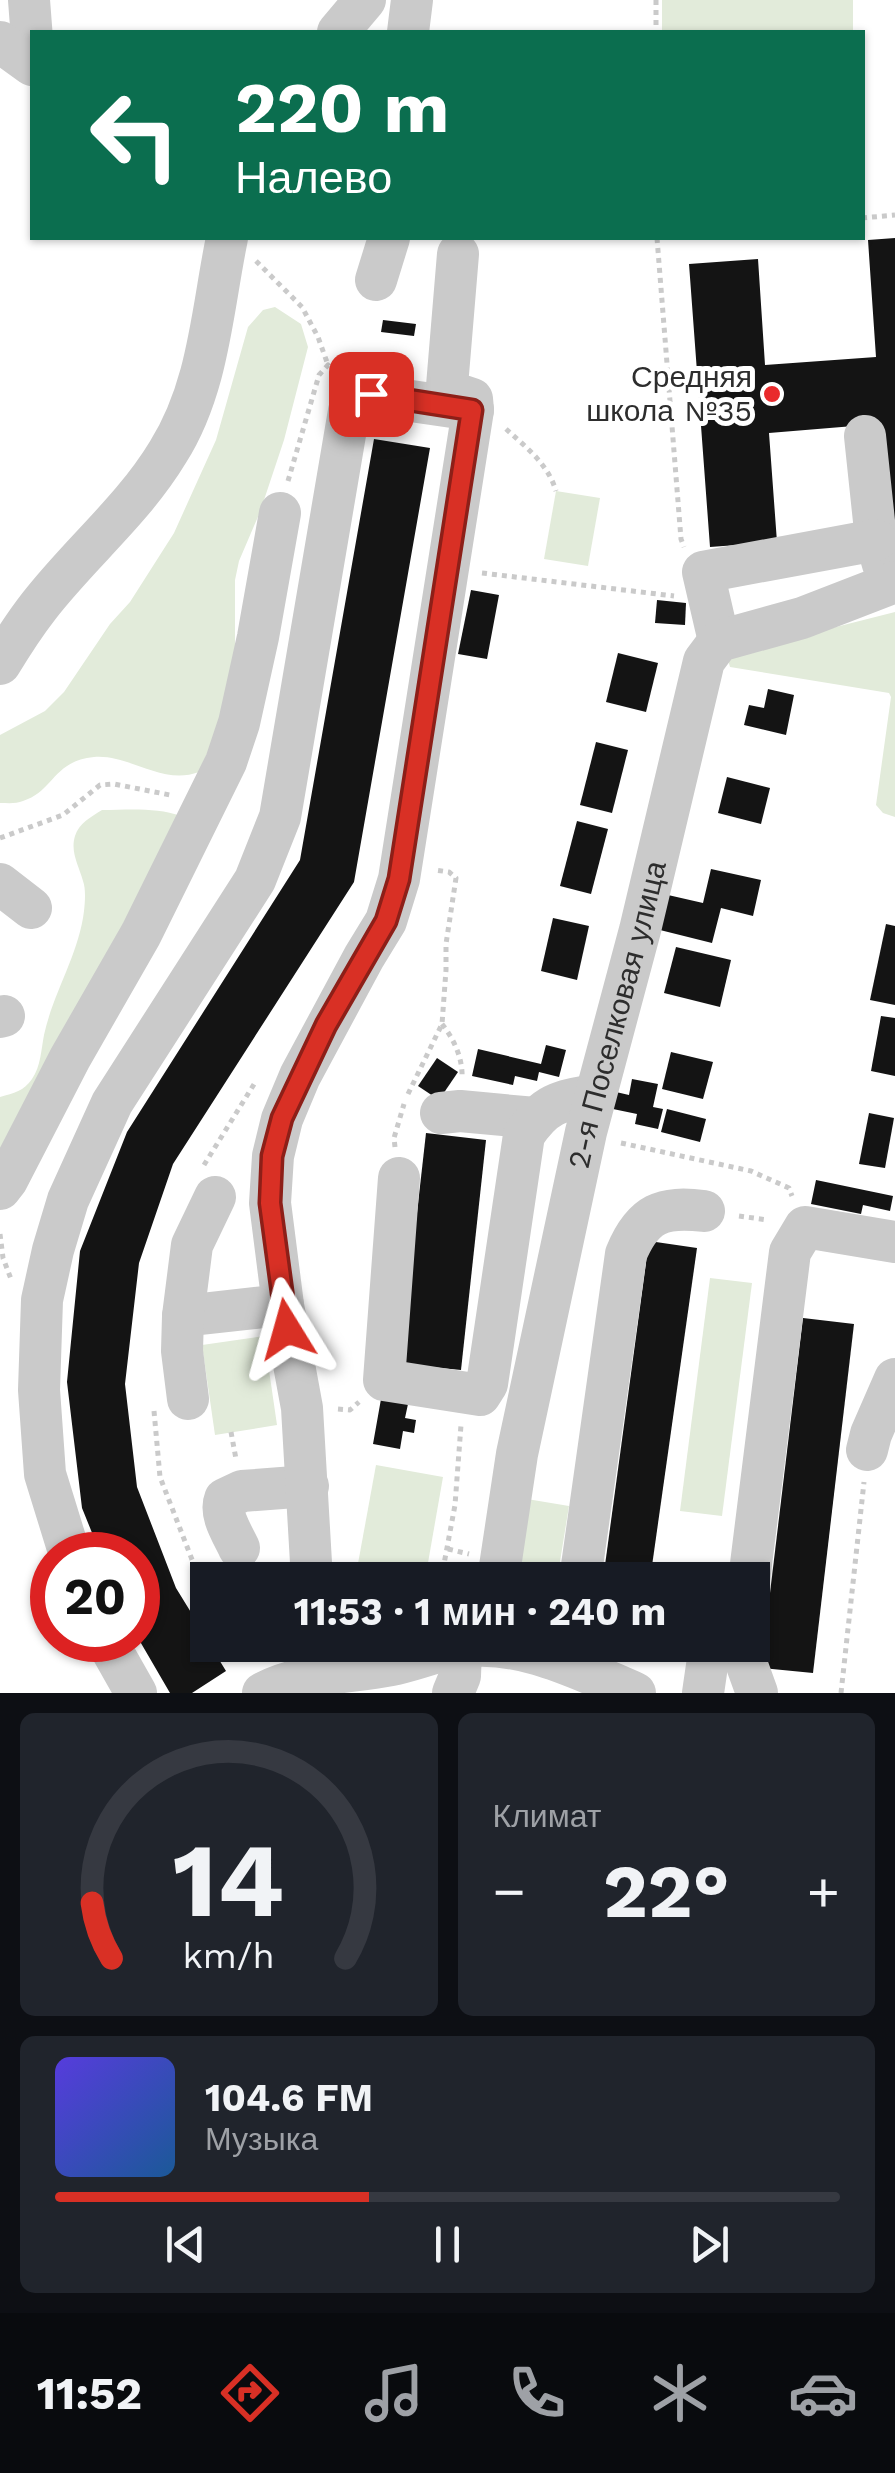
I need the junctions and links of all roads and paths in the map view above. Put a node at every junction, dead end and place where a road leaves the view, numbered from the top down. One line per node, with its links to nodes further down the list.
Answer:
1 (29, 0): 5 (street)
2 (365, 0): 6 (street)
3 (412, 0): 7 (street)
4 (656, 0): 8 (path)
5 (31, 30)
6 (340, 30)
7 (408, 30)
8 (656, 30)
9 (0, 42): 10 (street)
10 (30, 64)
11 (895, 216): 12 (path)
12 (865, 218)
13 (389, 240): 17 (street)
14 (657, 240): 26 (path)
15 (230, 244): 18 (path); 28 (street)
16 (458, 254): 19 (street)
17 (376, 280)
18 (328, 365)
19 (472, 410): 21 (path); 43 (street); 52 (street)
20 (864, 436): 23 (street)
21 (556, 491)
22 (280, 513): 29 (street)
23 (876, 540): 25 (street); 26 (street)
24 (477, 572): 26 (path)
25 (891, 583): 27 (street)
26 (705, 586): 27 (street)
27 (719, 641): 35 (street, 2-я Поселковая улица)
28 (0, 664)
29 (207, 803): 30 (path); 39 (street)
30 (0, 838)
31 (440, 870): 32 (path)
32 (442, 1024): 34 (path); 37 (path)
33 (256, 1082): 38 (path)
34 (450, 1112): 36 (street)
35 (590, 1114): 36 (street); 41 (path); 57 (street, 2-я Поселковая улица)
36 (535, 1118): 46 (street)
37 (399, 1178): 46 (street)
38 (209, 1182): 44 (street)
39 (0, 1189)
40 (722, 1214): 41 (path); 58 (street)
41 (785, 1223): 42 (street); 59 (street)
42 (895, 1242)
43 (283, 1304): 44 (street); 47 (street)
44 (183, 1316): 48 (street)
45 (895, 1378): 49 (street)
46 (384, 1380): 47 (path)
47 (302, 1408): 51 (street)
48 (171, 1409): 54 (path)
49 (867, 1450): 75 (path)
50 (457, 1462): 56 (path)
51 (308, 1486): 53 (street); 55 (street)
52 (63, 1532)
53 (239, 1548)
54 (193, 1562)
55 (311, 1562)
56 (444, 1562)
57 (501, 1562)
58 (583, 1562)
59 (733, 1562)
60 (118, 1662): 68 (street)
61 (411, 1662): 67 (street)
62 (482, 1662): 70 (street)
63 (515, 1662): 71 (street)
64 (560, 1662): 72 (street)
65 (708, 1662): 73 (street)
66 (746, 1662): 74 (street)
67 (311, 1674): 69 (street)
68 (136, 1693)
69 (263, 1693)
70 (453, 1693)
71 (536, 1693)
72 (635, 1693)
73 (703, 1693)
74 (757, 1693)
75 (841, 1693)

